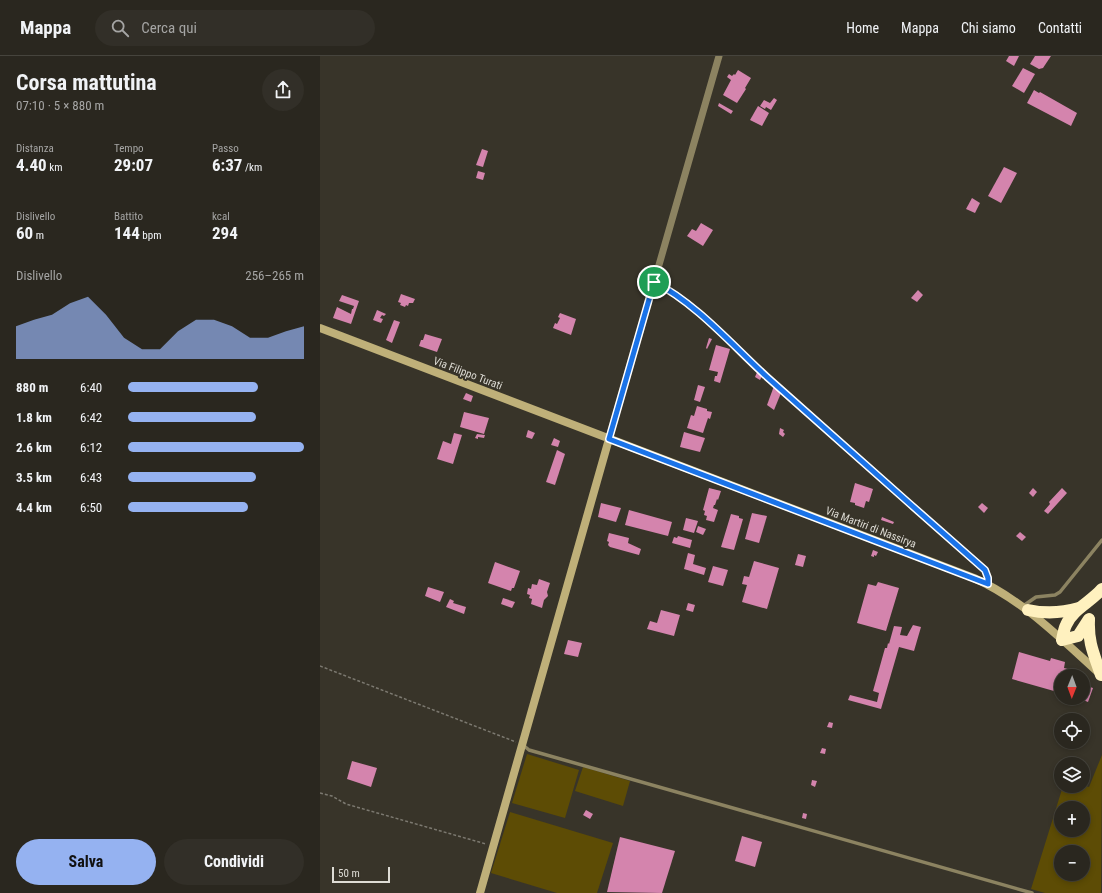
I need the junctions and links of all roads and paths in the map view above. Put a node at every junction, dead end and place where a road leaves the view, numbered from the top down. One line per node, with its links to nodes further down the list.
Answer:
1 (720, 56): 2 (street)
2 (654, 282): 4 (street); 6 (lane)
3 (320, 328): 4 (street, Via Filippo Turati)
4 (609, 439): 6 (street, Via Martiri di Nassirya); 14 (street)
5 (1102, 540): 8 (lane)
6 (988, 584): 8 (street, Via Martiri di Nassirya)
7 (1099, 593): 9 (highway); 10 (highway)
8 (1026, 608): 9 (highway); 11 (street, Via Martiri di Nassirya)
9 (1079, 608): 11 (highway)
10 (1090, 619): 11 (highway); 13 (highway)
11 (1062, 640): 13 (street, Via Martiri di Nassirya)
12 (320, 666): 14 (path)
13 (1101, 676)
14 (522, 745): 16 (street); 18 (lane)
15 (320, 793): 16 (path)
16 (493, 846): 17 (street)
17 (480, 893)
18 (1032, 893)

